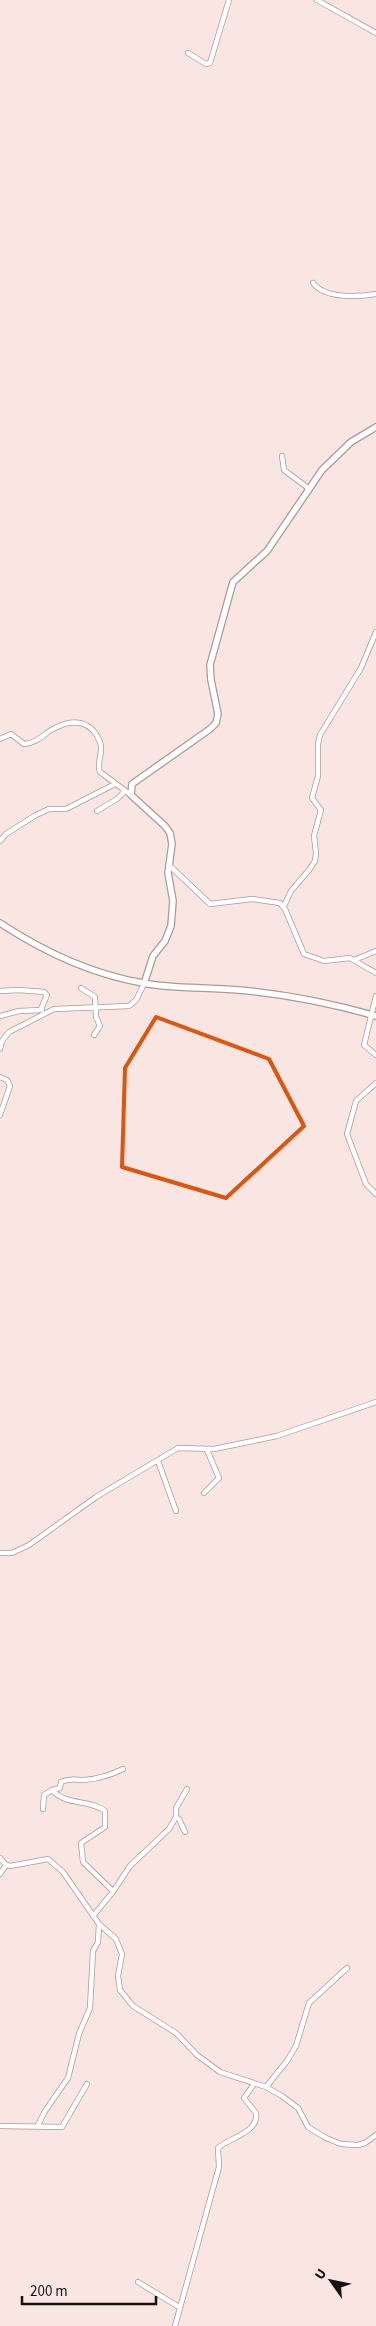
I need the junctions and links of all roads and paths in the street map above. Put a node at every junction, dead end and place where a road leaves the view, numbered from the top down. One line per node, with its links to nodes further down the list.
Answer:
1 (229, 0): 4 (street)
2 (317, 0): 3 (street)
3 (376, 33)
4 (188, 53)
5 (313, 283): 6 (street)
6 (376, 294)
7 (376, 427): 9 (main road)
8 (282, 456): 9 (street)
9 (308, 488): 14 (main road)
10 (376, 632): 18 (street)
11 (0, 739): 12 (street)
12 (115, 784): 13 (street); 16 (street)
13 (125, 791): 14 (street); 15 (street)
14 (131, 795): 17 (main road)
15 (96, 811)
16 (0, 840)
17 (169, 865): 18 (street); 23 (main road)
18 (284, 906): 21 (street)
19 (0, 923): 23 (main road)
20 (376, 951): 21 (street)
21 (354, 960): 22 (street)
22 (376, 973)
23 (144, 984): 27 (street); 29 (main road)
24 (81, 988): 27 (street)
25 (0, 991): 28 (street)
26 (376, 996): 29 (street)
27 (97, 1006): 28 (street); 31 (street)
28 (43, 1011): 30 (street); 32 (street)
29 (374, 1015): 33 (street)
30 (0, 1016)
31 (94, 1034)
32 (0, 1049)
33 (376, 1055)
34 (0, 1077): 36 (street)
35 (376, 1083): 37 (street)
36 (0, 1115)
37 (376, 1194)
38 (376, 1402): 39 (street)
39 (207, 1450): 40 (street); 41 (street)
40 (158, 1461): 42 (street); 43 (street)
41 (204, 1492)
42 (176, 1511)
43 (0, 1553)
44 (123, 1769): 46 (street)
45 (187, 1789): 48 (street)
46 (52, 1790): 47 (street); 53 (street)
47 (43, 1809)
48 (176, 1818): 49 (street); 53 (street)
49 (184, 1832)
50 (0, 1858): 51 (street)
51 (6, 1865): 52 (street); 54 (street)
52 (0, 1874)
53 (113, 1891): 54 (street)
54 (93, 1916): 55 (street)
55 (99, 1924): 58 (street); 61 (street)
56 (347, 1968): 59 (street)
57 (87, 2084): 61 (street)
58 (254, 2084): 59 (street); 64 (street)
59 (266, 2087): 62 (street)
60 (0, 2126): 61 (street)
61 (37, 2127)
62 (376, 2135)
63 (138, 2282): 64 (street)
64 (179, 2307): 65 (street)
65 (175, 2326)

